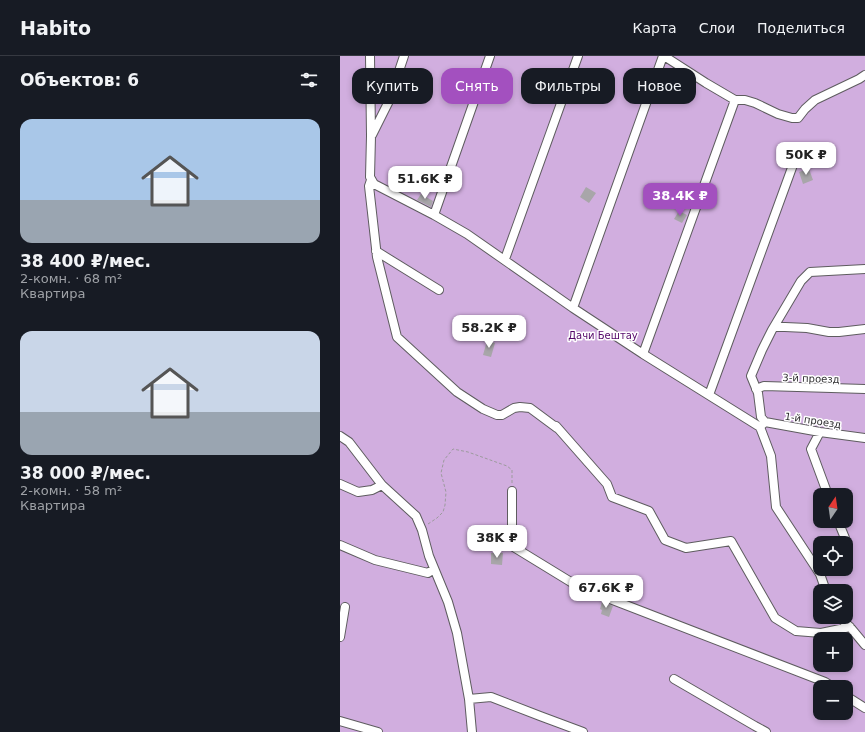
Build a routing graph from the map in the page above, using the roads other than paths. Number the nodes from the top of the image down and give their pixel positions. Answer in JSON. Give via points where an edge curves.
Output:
{"nodes":[{"id":1,"x":370,"y":56,"type":"edge"},
{"id":2,"x":404,"y":56,"type":"edge"},
{"id":3,"x":490,"y":56,"type":"edge"},
{"id":4,"x":578,"y":56,"type":"edge"},
{"id":5,"x":664,"y":56,"type":"edge"},
{"id":6,"x":865,"y":75,"type":"edge"},
{"id":7,"x":735,"y":100,"type":"junction"},
{"id":8,"x":371,"y":136,"type":"junction"},
{"id":9,"x":797,"y":154,"type":"dead end"},
{"id":10,"x":372,"y":180,"type":"junction"},
{"id":11,"x":434,"y":215,"type":"junction"},
{"id":12,"x":376,"y":251,"type":"junction"},
{"id":13,"x":505,"y":259,"type":"junction"},
{"id":14,"x":865,"y":269,"type":"edge"},
{"id":15,"x":439,"y":290,"type":"dead end"},
{"id":16,"x":573,"y":308,"type":"junction"},
{"id":17,"x":774,"y":327,"type":"junction"},
{"id":18,"x":865,"y":330,"type":"edge"},
{"id":19,"x":643,"y":354,"type":"junction"},
{"id":20,"x":756,"y":389,"type":"junction"},
{"id":21,"x":865,"y":389,"type":"edge"},
{"id":22,"x":709,"y":395,"type":"junction"},
{"id":23,"x":762,"y":425,"type":"junction"},
{"id":24,"x":820,"y":432,"type":"junction"},
{"id":25,"x":340,"y":436,"type":"edge"},
{"id":26,"x":865,"y":438,"type":"edge"},
{"id":27,"x":340,"y":484,"type":"edge"},
{"id":28,"x":382,"y":485,"type":"junction"},
{"id":29,"x":825,"y":488,"type":"edge"},
{"id":30,"x":512,"y":491,"type":"road end"},
{"id":31,"x":340,"y":545,"type":"edge"},
{"id":32,"x":434,"y":569,"type":"junction"},
{"id":33,"x":824,"y":584,"type":"edge"},
{"id":34,"x":345,"y":607,"type":"dead end"},
{"id":35,"x":847,"y":624,"type":"edge"},
{"id":36,"x":850,"y":627,"type":"junction"},
{"id":37,"x":340,"y":637,"type":"edge"},
{"id":38,"x":865,"y":644,"type":"edge"},
{"id":39,"x":674,"y":679,"type":"dead end"},
{"id":40,"x":820,"y":680,"type":"edge"},
{"id":41,"x":469,"y":699,"type":"junction"},
{"id":42,"x":853,"y":700,"type":"edge"},
{"id":43,"x":865,"y":708,"type":"edge"},
{"id":44,"x":340,"y":721,"type":"edge"},
{"id":45,"x":754,"y":729,"type":"edge"},
{"id":46,"x":378,"y":732,"type":"edge"},
{"id":47,"x":472,"y":732,"type":"edge"},
{"id":48,"x":583,"y":732,"type":"edge"},
{"id":49,"x":766,"y":732,"type":"edge"}],
"edges":[{"from":1,"to":8,"type":"street"},
{"from":2,"to":8,"type":"street","via":[[389,100]]},
{"from":3,"to":11,"type":"street"},
{"from":4,"to":13,"type":"street"},
{"from":5,"to":7,"type":"street"},
{"from":5,"to":16,"type":"street"},
{"from":6,"to":7,"type":"street","via":[[815,100],[798,118],[778,114],[745,100]]},
{"from":7,"to":19,"type":"street"},
{"from":8,"to":10,"type":"street"},
{"from":9,"to":22,"type":"street"},
{"from":10,"to":11,"type":"street","via":[[374,184]]},
{"from":10,"to":12,"type":"street","via":[[369,186]]},
{"from":11,"to":13,"type":"street"},
{"from":12,"to":15,"type":"street"},
{"from":12,"to":36,"type":"street","via":[[397,337],[457,392],[497,415],[514,408],[530,408],[556,427],[607,484],[612,497],[649,511],[665,540],[686,548],[731,541],[775,618],[796,631],[821,633]]},
{"from":13,"to":16,"type":"street"},
{"from":14,"to":17,"type":"street","via":[[810,272],[801,281]]},
{"from":16,"to":19,"type":"street"},
{"from":17,"to":18,"type":"street","via":[[829,332]]},
{"from":17,"to":20,"type":"street","via":[[751,376]]},
{"from":19,"to":22,"type":"street"},
{"from":20,"to":21,"type":"street","name":"3-й проезд","via":[[764,386]]},
{"from":20,"to":23,"type":"street"},
{"from":22,"to":23,"type":"street"},
{"from":23,"to":24,"type":"street","name":"1-й проезд"},
{"from":23,"to":33,"type":"street","via":[[771,456],[776,507],[820,574]]},
{"from":24,"to":26,"type":"street","name":"1-й проезд"},
{"from":24,"to":29,"type":"street","via":[[811,449]]},
{"from":25,"to":28,"type":"street","via":[[349,442]]},
{"from":27,"to":28,"type":"street","via":[[358,492]]},
{"from":28,"to":32,"type":"street","via":[[416,516]]},
{"from":30,"to":40,"type":"street","via":[[512,546],[579,587]]},
{"from":31,"to":32,"type":"street","via":[[376,560],[428,573]]},
{"from":32,"to":41,"type":"street","via":[[453,618]]},
{"from":34,"to":37,"type":"street"},
{"from":35,"to":36,"type":"street"},
{"from":36,"to":38,"type":"street"},
{"from":39,"to":45,"type":"street"},
{"from":41,"to":47,"type":"street"},
{"from":41,"to":48,"type":"street","via":[[490,697]]},
{"from":42,"to":43,"type":"street"},
{"from":44,"to":46,"type":"street"},
{"from":45,"to":49,"type":"street"}]}
